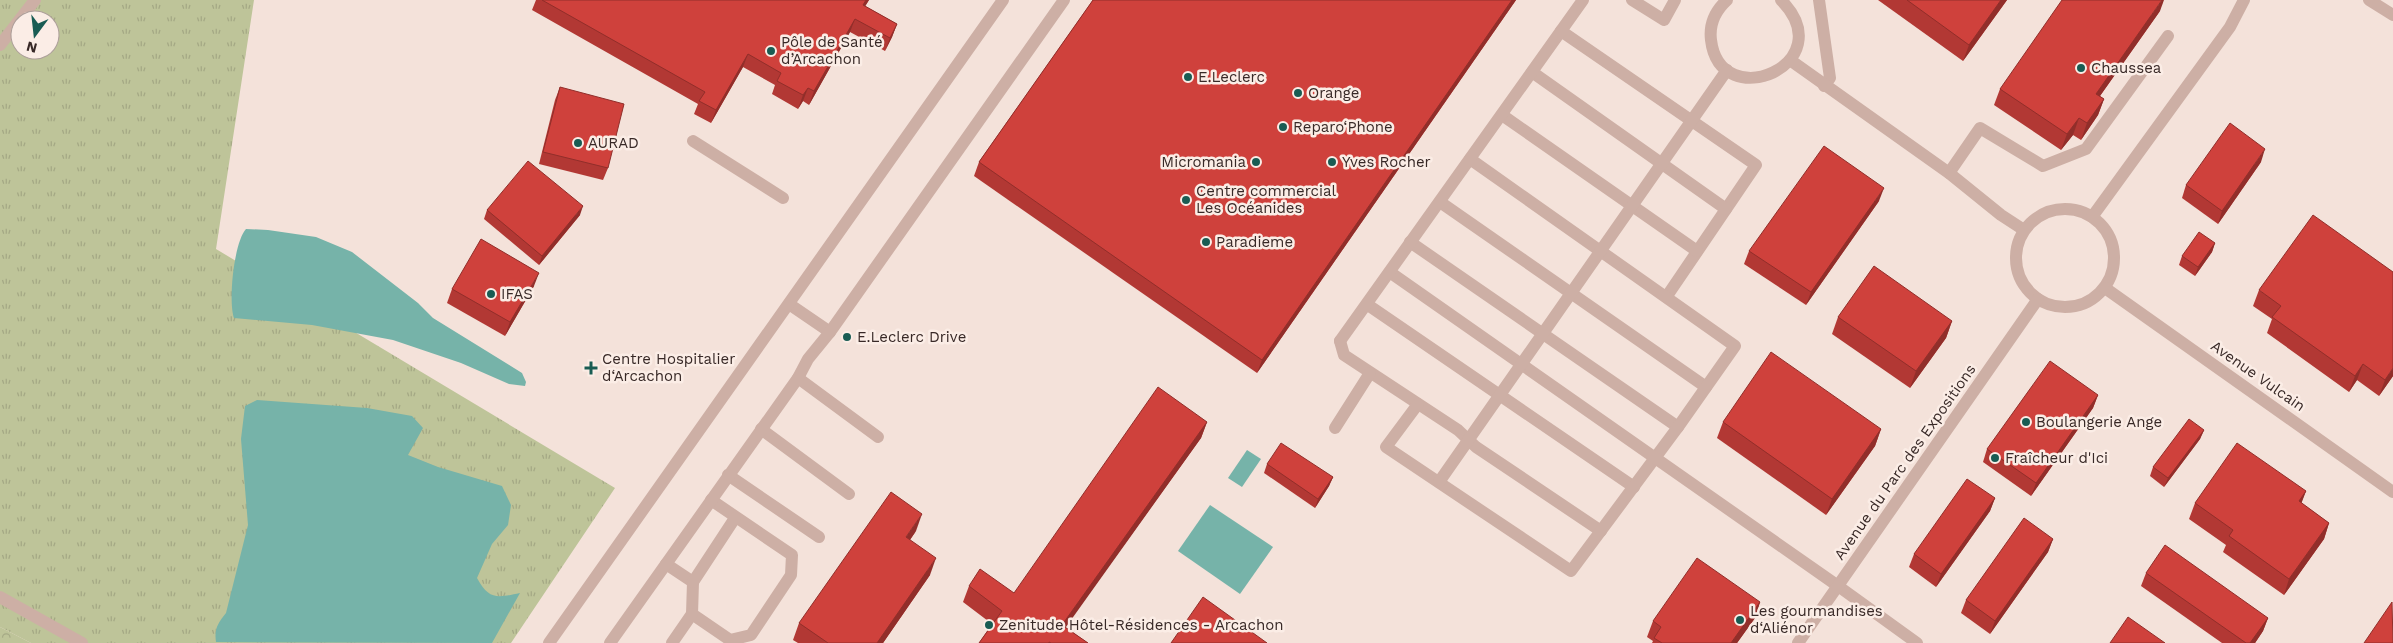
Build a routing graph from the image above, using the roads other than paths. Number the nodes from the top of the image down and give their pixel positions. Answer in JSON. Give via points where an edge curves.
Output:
{"nodes":[{"id":1,"x":36,"y":0,"type":"edge"},
{"id":2,"x":1003,"y":0,"type":"edge"},
{"id":3,"x":1064,"y":0,"type":"edge"},
{"id":4,"x":1583,"y":0,"type":"edge"},
{"id":5,"x":1632,"y":0,"type":"edge"},
{"id":6,"x":1675,"y":0,"type":"edge"},
{"id":7,"x":1727,"y":0,"type":"edge"},
{"id":8,"x":1782,"y":0,"type":"edge"},
{"id":9,"x":1819,"y":0,"type":"edge"},
{"id":10,"x":2244,"y":0,"type":"edge"},
{"id":11,"x":2369,"y":0,"type":"edge"},
{"id":12,"x":2393,"y":15,"type":"edge"},
{"id":13,"x":1561,"y":31,"type":"junction"},
{"id":14,"x":2168,"y":36,"type":"dead end"},
{"id":15,"x":0,"y":45,"type":"edge"},
{"id":16,"x":1790,"y":60,"type":"junction"},
{"id":17,"x":1727,"y":70,"type":"junction"},
{"id":18,"x":1532,"y":72,"type":"junction"},
{"id":19,"x":1824,"y":86,"type":"junction"},
{"id":20,"x":1502,"y":115,"type":"junction"},
{"id":21,"x":1692,"y":121,"type":"junction"},
{"id":22,"x":692,"y":141,"type":"dead end"},
{"id":23,"x":1470,"y":159,"type":"junction"},
{"id":24,"x":1662,"y":163,"type":"junction"},
{"id":25,"x":1949,"y":173,"type":"junction"},
{"id":26,"x":783,"y":198,"type":"dead end"},
{"id":27,"x":1440,"y":202,"type":"junction"},
{"id":28,"x":1632,"y":206,"type":"junction"},
{"id":29,"x":1726,"y":209,"type":"junction"},
{"id":30,"x":2092,"y":217,"type":"junction"},
{"id":31,"x":2024,"y":230,"type":"junction"},
{"id":32,"x":1410,"y":242,"type":"junction"},
{"id":33,"x":1602,"y":250,"type":"junction"},
{"id":34,"x":1697,"y":251,"type":"junction"},
{"id":35,"x":1391,"y":273,"type":"junction"},
{"id":36,"x":2104,"y":288,"type":"junction"},
{"id":37,"x":1572,"y":294,"type":"junction"},
{"id":38,"x":1667,"y":296,"type":"junction"},
{"id":39,"x":2038,"y":299,"type":"junction"},
{"id":40,"x":789,"y":304,"type":"junction"},
{"id":41,"x":1368,"y":305,"type":"junction"},
{"id":42,"x":830,"y":332,"type":"junction"},
{"id":43,"x":1542,"y":333,"type":"junction"},
{"id":44,"x":1521,"y":364,"type":"junction"},
{"id":45,"x":1370,"y":373,"type":"junction"},
{"id":46,"x":798,"y":378,"type":"junction"},
{"id":47,"x":1706,"y":388,"type":"junction"},
{"id":48,"x":1500,"y":394,"type":"junction"},
{"id":49,"x":1418,"y":404,"type":"junction"},
{"id":50,"x":1678,"y":427,"type":"junction"},
{"id":51,"x":1335,"y":428,"type":"dead end"},
{"id":52,"x":761,"y":429,"type":"junction"},
{"id":53,"x":878,"y":437,"type":"dead end"},
{"id":54,"x":1468,"y":440,"type":"junction"},
{"id":55,"x":1654,"y":459,"type":"junction"},
{"id":56,"x":728,"y":475,"type":"junction"},
{"id":57,"x":1439,"y":482,"type":"junction"},
{"id":58,"x":1634,"y":488,"type":"junction"},
{"id":59,"x":2393,"y":492,"type":"edge"},
{"id":60,"x":849,"y":494,"type":"dead end"},
{"id":61,"x":711,"y":500,"type":"junction"},
{"id":62,"x":735,"y":518,"type":"junction"},
{"id":63,"x":1601,"y":531,"type":"junction"},
{"id":64,"x":819,"y":537,"type":"dead end"},
{"id":65,"x":666,"y":564,"type":"junction"},
{"id":66,"x":693,"y":582,"type":"junction"},
{"id":67,"x":1838,"y":586,"type":"junction"},
{"id":68,"x":0,"y":597,"type":"edge"},
{"id":69,"x":692,"y":614,"type":"junction"},
{"id":70,"x":82,"y":643,"type":"edge"},
{"id":71,"x":549,"y":643,"type":"edge"},
{"id":72,"x":610,"y":643,"type":"edge"},
{"id":73,"x":672,"y":643,"type":"edge"},
{"id":74,"x":1798,"y":643,"type":"edge"},
{"id":75,"x":1917,"y":643,"type":"edge"}],
"edges":[{"from":1,"to":15,"type":"street"},
{"from":2,"to":40,"type":"street"},
{"from":3,"to":42,"type":"street"},
{"from":4,"to":13,"type":"street"},
{"from":5,"to":6,"type":"street","via":[[1664,20]]},
{"from":7,"to":17,"type":"street","via":[[1713,18],[1710,32],[1711,46]]},
{"from":8,"to":16,"type":"street","via":[[1791,10],[1798,35]]},
{"from":9,"to":19,"type":"street","via":[[1830,78]]},
{"from":10,"to":30,"type":"street","via":[[2230,27]]},
{"from":11,"to":12,"type":"street"},
{"from":13,"to":18,"type":"street"},
{"from":13,"to":21,"type":"street"},
{"from":14,"to":25,"type":"street","via":[[2086,149],[2043,166],[1980,128]]},
{"from":16,"to":17,"type":"street","via":[[1774,73],[1754,79]]},
{"from":16,"to":19,"type":"street"},
{"from":17,"to":21,"type":"street"},
{"from":18,"to":20,"type":"street"},
{"from":18,"to":24,"type":"street"},
{"from":19,"to":25,"type":"street"},
{"from":20,"to":23,"type":"street"},
{"from":20,"to":28,"type":"street"},
{"from":21,"to":24,"type":"street"},
{"from":21,"to":29,"type":"street","via":[[1756,165]]},
{"from":22,"to":26,"type":"street"},
{"from":23,"to":27,"type":"street"},
{"from":23,"to":33,"type":"street"},
{"from":24,"to":28,"type":"street"},
{"from":24,"to":29,"type":"street"},
{"from":25,"to":31,"type":"street"},
{"from":27,"to":32,"type":"street"},
{"from":27,"to":37,"type":"street"},
{"from":28,"to":33,"type":"street"},
{"from":28,"to":34,"type":"street"},
{"from":29,"to":34,"type":"street"},
{"from":30,"to":31,"type":"street","via":[[2072,210],[2056,210],[2040,216]]},
{"from":30,"to":36,"type":"street","via":[[2110,238],[2114,254],[2113,270]]},
{"from":31,"to":39,"type":"street","via":[[2016,256],[2018,272],[2025,286]]},
{"from":32,"to":35,"type":"street"},
{"from":32,"to":43,"type":"street"},
{"from":33,"to":37,"type":"street"},
{"from":33,"to":38,"type":"street"},
{"from":34,"to":38,"type":"street"},
{"from":35,"to":41,"type":"street"},
{"from":35,"to":44,"type":"street"},
{"from":36,"to":39,"type":"street","via":[[2082,305],[2066,308]]},
{"from":36,"to":59,"type":"street","name":"Avenue Vulcain"},
{"from":37,"to":43,"type":"street"},
{"from":37,"to":47,"type":"street"},
{"from":38,"to":47,"type":"street","via":[[1735,346]]},
{"from":39,"to":67,"type":"street","name":"Avenue du Parc des Expositions"},
{"from":40,"to":42,"type":"street"},
{"from":40,"to":71,"type":"street"},
{"from":41,"to":45,"type":"street","via":[[1340,341],[1344,355]]},
{"from":41,"to":48,"type":"street"},
{"from":42,"to":46,"type":"street","via":[[808,359]]},
{"from":43,"to":44,"type":"street"},
{"from":43,"to":50,"type":"street"},
{"from":44,"to":48,"type":"street"},
{"from":44,"to":55,"type":"street"},
{"from":45,"to":49,"type":"street"},
{"from":45,"to":51,"type":"street"},
{"from":46,"to":52,"type":"street"},
{"from":46,"to":53,"type":"street"},
{"from":47,"to":50,"type":"street"},
{"from":48,"to":54,"type":"street"},
{"from":48,"to":58,"type":"street"},
{"from":49,"to":54,"type":"street"},
{"from":49,"to":57,"type":"street","via":[[1386,447]]},
{"from":50,"to":55,"type":"street"},
{"from":52,"to":56,"type":"street"},
{"from":52,"to":60,"type":"street"},
{"from":54,"to":57,"type":"street"},
{"from":54,"to":63,"type":"street"},
{"from":55,"to":58,"type":"street"},
{"from":55,"to":67,"type":"street"},
{"from":56,"to":61,"type":"street"},
{"from":56,"to":64,"type":"street"},
{"from":57,"to":63,"type":"street","via":[[1571,571]]},
{"from":58,"to":63,"type":"street"},
{"from":61,"to":62,"type":"street"},
{"from":61,"to":65,"type":"street"},
{"from":62,"to":66,"type":"street"},
{"from":62,"to":69,"type":"street","via":[[792,555],[791,575],[751,635],[730,640]]},
{"from":65,"to":66,"type":"street"},
{"from":65,"to":72,"type":"street"},
{"from":66,"to":69,"type":"street"},
{"from":67,"to":74,"type":"street","name":"Avenue du Parc des Expositions"},
{"from":67,"to":75,"type":"street"},
{"from":68,"to":70,"type":"street"},
{"from":69,"to":73,"type":"street"}]}
